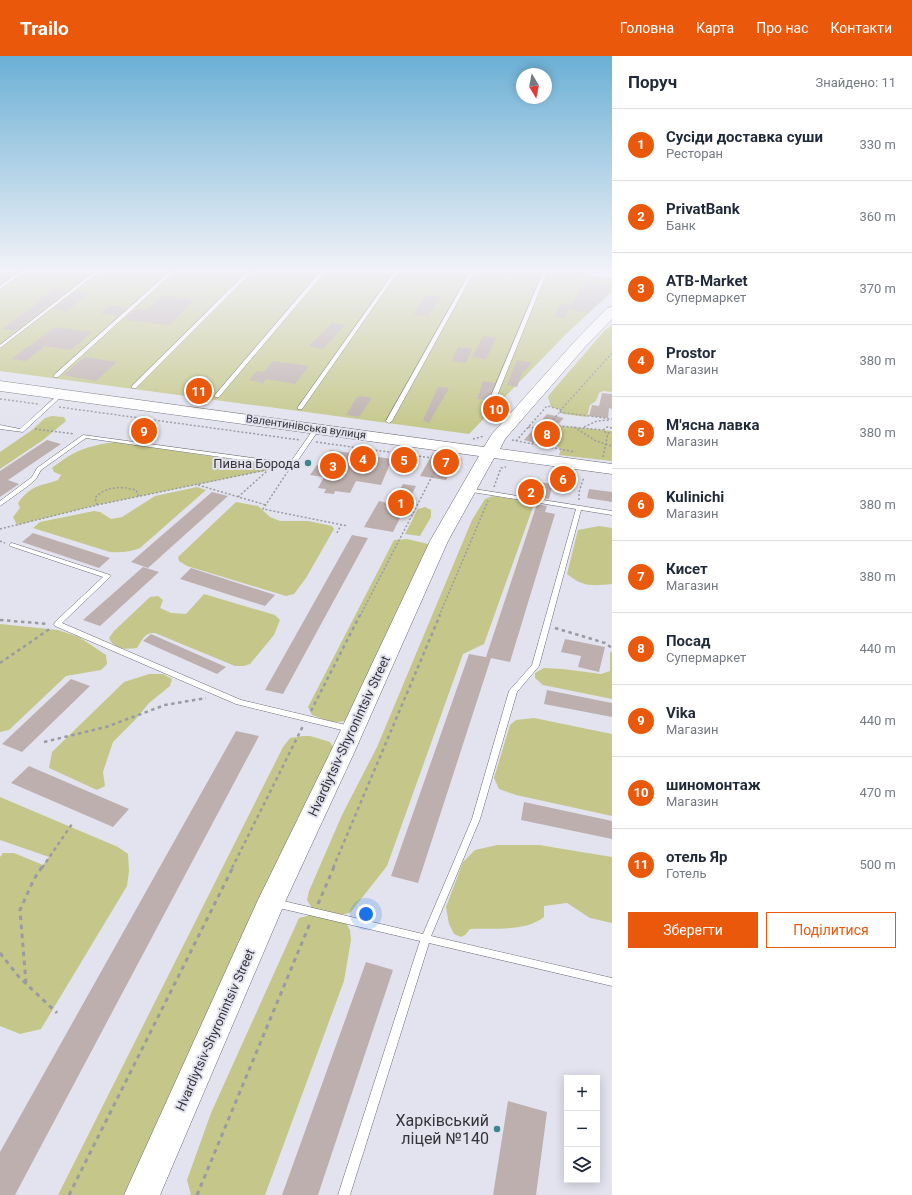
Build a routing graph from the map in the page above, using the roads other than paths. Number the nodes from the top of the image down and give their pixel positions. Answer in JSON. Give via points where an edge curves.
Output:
{"nodes":[{"id":1,"x":28,"y":325,"type":"edge"},
{"id":2,"x":113,"y":325,"type":"edge"},
{"id":3,"x":196,"y":325,"type":"edge"},
{"id":4,"x":278,"y":325,"type":"edge"},
{"id":5,"x":358,"y":325,"type":"edge"},
{"id":6,"x":442,"y":325,"type":"edge"},
{"id":7,"x":523,"y":325,"type":"edge"},
{"id":8,"x":599,"y":325,"type":"edge"},
{"id":9,"x":0,"y":347,"type":"edge"},
{"id":10,"x":56,"y":376,"type":"dead end"},
{"id":11,"x":0,"y":386,"type":"edge"},
{"id":12,"x":134,"y":387,"type":"dead end"},
{"id":13,"x":61,"y":394,"type":"junction"},
{"id":14,"x":217,"y":396,"type":"dead end"},
{"id":15,"x":494,"y":396,"type":"dead end"},
{"id":16,"x":300,"y":408,"type":"dead end"},
{"id":17,"x":389,"y":421,"type":"dead end"},
{"id":18,"x":0,"y":427,"type":"edge"},
{"id":19,"x":312,"y":435,"type":"junction"},
{"id":20,"x":489,"y":453,"type":"junction"},
{"id":21,"x":610,"y":463,"type":"edge"},
{"id":22,"x":468,"y":490,"type":"junction"},
{"id":23,"x":0,"y":504,"type":"edge"},
{"id":24,"x":579,"y":508,"type":"junction"},
{"id":25,"x":612,"y":513,"type":"edge"},
{"id":26,"x":12,"y":545,"type":"dead end"},
{"id":27,"x":353,"y":730,"type":"junction"},
{"id":28,"x":271,"y":902,"type":"junction"},
{"id":29,"x":425,"y":939,"type":"junction"},
{"id":30,"x":612,"y":982,"type":"edge"},
{"id":31,"x":142,"y":1195,"type":"edge"},
{"id":32,"x":344,"y":1195,"type":"edge"}],
"edges":[{"from":1,"to":9,"type":"lane"},
{"from":2,"to":10,"type":"lane"},
{"from":3,"to":12,"type":"lane"},
{"from":4,"to":14,"type":"lane"},
{"from":5,"to":16,"type":"lane"},
{"from":6,"to":17,"type":"lane"},
{"from":7,"to":15,"type":"lane"},
{"from":8,"to":20,"type":"main road","name":"Hvardiytsiv-Shyronintsiv Street","via":[[514,418]]},
{"from":11,"to":13,"type":"main road","name":"Валентинівська вулиця"},
{"from":13,"to":18,"type":"lane","via":[[21,431]]},
{"from":13,"to":19,"type":"main road","name":"Валентинівська вулиця"},
{"from":19,"to":20,"type":"main road","name":"Валентинівська вулиця"},
{"from":19,"to":23,"type":"lane","via":[[292,465],[85,436],[39,469],[34,478]]},
{"from":20,"to":21,"type":"main road","name":"Валентинівська вулиця"},
{"from":20,"to":22,"type":"main road","name":"Hvardiytsiv-Shyronintsiv Street"},
{"from":22,"to":24,"type":"lane"},
{"from":22,"to":27,"type":"main road","name":"Hvardiytsiv-Shyronintsiv Street","via":[[439,540]]},
{"from":24,"to":25,"type":"lane"},
{"from":24,"to":29,"type":"lane","via":[[535,666],[513,691],[476,819]]},
{"from":26,"to":27,"type":"lane","via":[[108,576],[57,624],[239,702]]},
{"from":27,"to":28,"type":"main road","name":"Hvardiytsiv-Shyronintsiv Street"},
{"from":28,"to":29,"type":"lane"},
{"from":28,"to":31,"type":"main road","name":"Hvardiytsiv-Shyronintsiv Street"},
{"from":29,"to":30,"type":"lane"},
{"from":29,"to":32,"type":"lane"}]}
